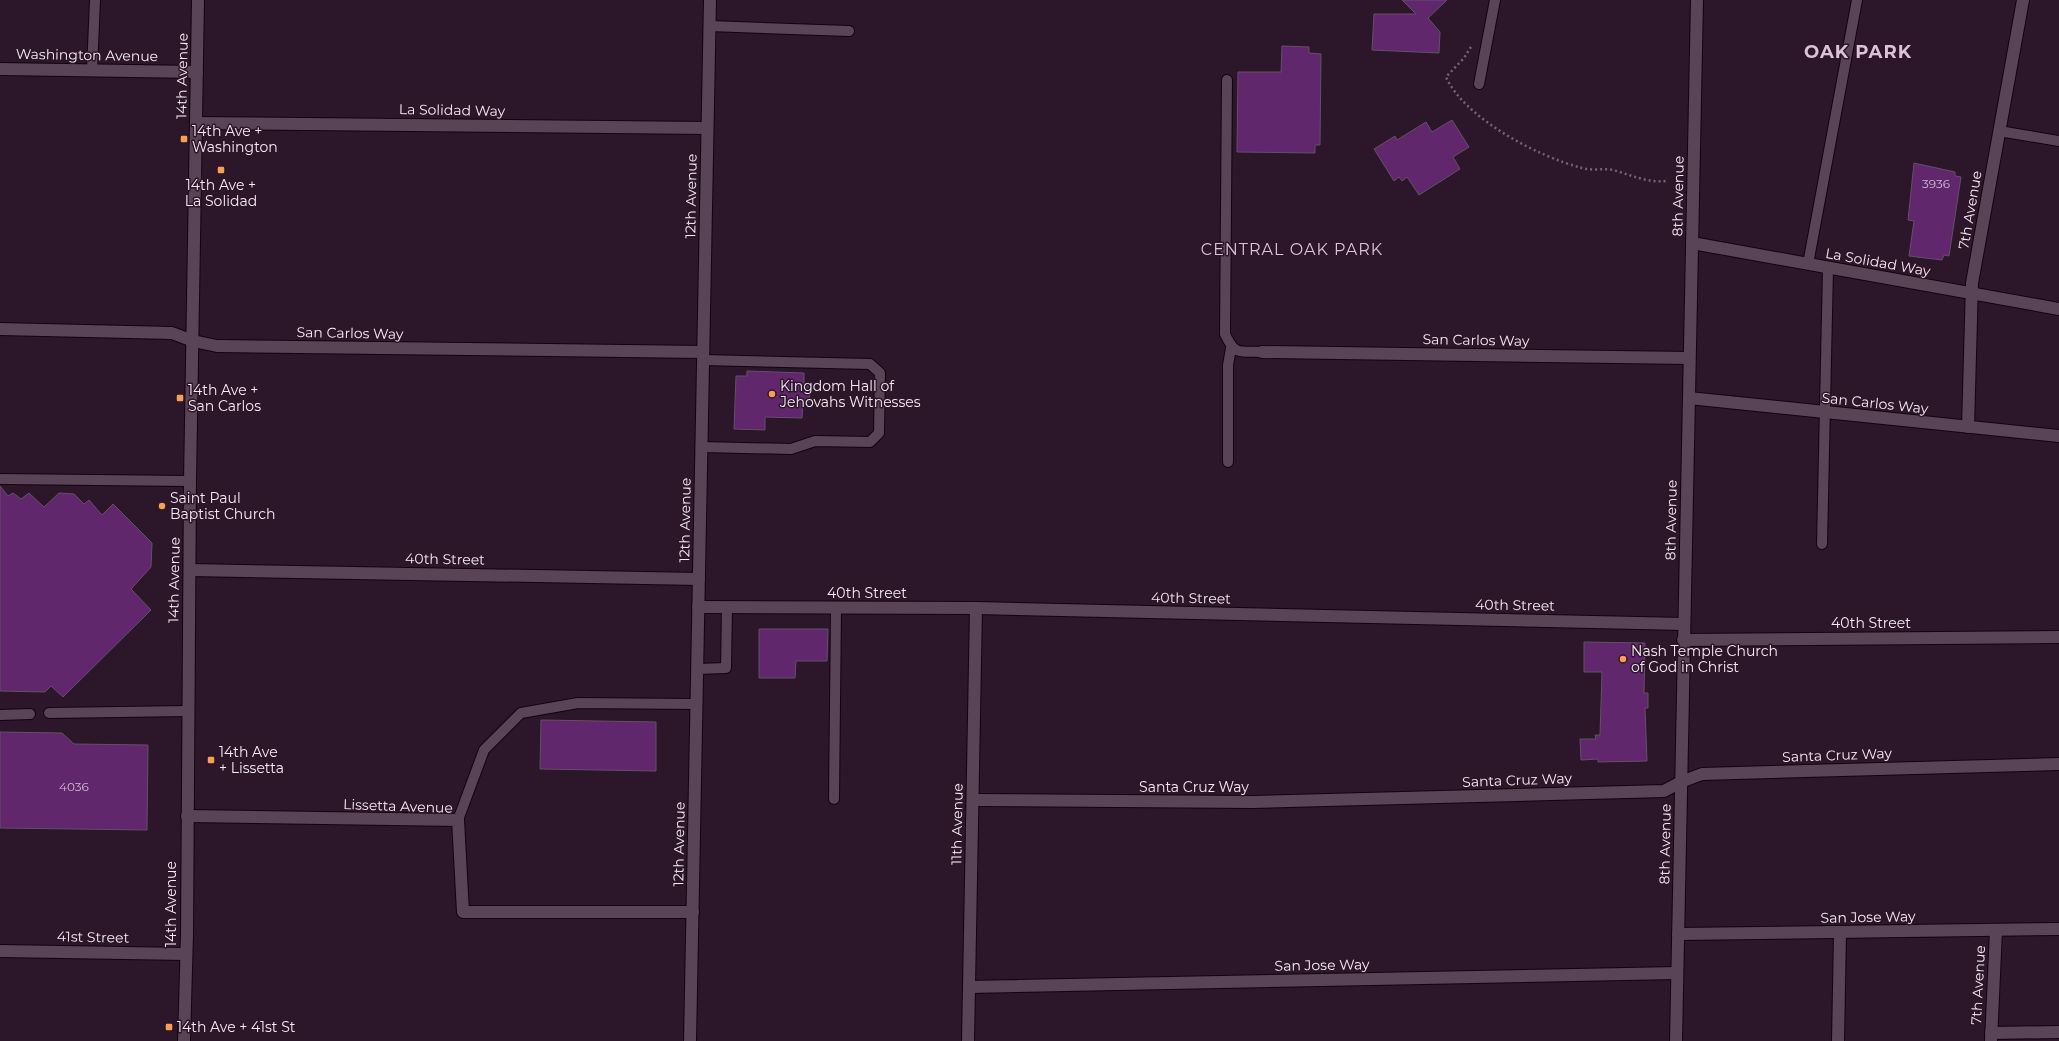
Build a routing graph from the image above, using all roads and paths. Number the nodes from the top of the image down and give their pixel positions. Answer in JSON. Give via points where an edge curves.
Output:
{"nodes":[{"id":1,"x":95,"y":0,"type":"edge"},
{"id":2,"x":198,"y":0,"type":"edge"},
{"id":3,"x":710,"y":0,"type":"edge"},
{"id":4,"x":1495,"y":0,"type":"edge"},
{"id":5,"x":1697,"y":0,"type":"edge"},
{"id":6,"x":1857,"y":0,"type":"edge"},
{"id":7,"x":2023,"y":0,"type":"edge"},
{"id":8,"x":709,"y":26,"type":"junction"},
{"id":9,"x":850,"y":31,"type":"dead end"},
{"id":10,"x":1472,"y":44,"type":"dead end"},
{"id":11,"x":0,"y":69,"type":"edge"},
{"id":12,"x":92,"y":70,"type":"junction"},
{"id":13,"x":197,"y":72,"type":"junction"},
{"id":14,"x":1228,"y":80,"type":"dead end"},
{"id":15,"x":1480,"y":84,"type":"dead end"},
{"id":16,"x":196,"y":123,"type":"junction"},
{"id":17,"x":707,"y":128,"type":"junction"},
{"id":18,"x":2000,"y":131,"type":"junction"},
{"id":19,"x":2059,"y":141,"type":"edge"},
{"id":20,"x":1666,"y":181,"type":"dead end"},
{"id":21,"x":1692,"y":243,"type":"junction"},
{"id":22,"x":1808,"y":264,"type":"junction"},
{"id":23,"x":1828,"y":268,"type":"junction"},
{"id":24,"x":1972,"y":294,"type":"junction"},
{"id":25,"x":2059,"y":309,"type":"edge"},
{"id":26,"x":0,"y":330,"type":"edge"},
{"id":27,"x":193,"y":342,"type":"junction"},
{"id":28,"x":1231,"y":348,"type":"junction"},
{"id":29,"x":1262,"y":352,"type":"joint"},
{"id":30,"x":703,"y":356,"type":"junction"},
{"id":31,"x":1689,"y":358,"type":"junction"},
{"id":32,"x":1689,"y":398,"type":"junction"},
{"id":33,"x":1825,"y":412,"type":"junction"},
{"id":34,"x":1968,"y":427,"type":"junction"},
{"id":35,"x":2059,"y":436,"type":"edge"},
{"id":36,"x":701,"y":447,"type":"junction"},
{"id":37,"x":1228,"y":462,"type":"dead end"},
{"id":38,"x":0,"y":479,"type":"edge"},
{"id":39,"x":190,"y":481,"type":"junction"},
{"id":40,"x":1822,"y":544,"type":"dead end"},
{"id":41,"x":190,"y":570,"type":"junction"},
{"id":42,"x":699,"y":579,"type":"junction"},
{"id":43,"x":698,"y":607,"type":"junction"},
{"id":44,"x":727,"y":607,"type":"junction"},
{"id":45,"x":836,"y":608,"type":"junction"},
{"id":46,"x":976,"y":608,"type":"junction"},
{"id":47,"x":1684,"y":624,"type":"junction"},
{"id":48,"x":2059,"y":637,"type":"edge"},
{"id":49,"x":1683,"y":640,"type":"junction"},
{"id":50,"x":697,"y":668,"type":"junction"},
{"id":51,"x":696,"y":704,"type":"junction"},
{"id":52,"x":188,"y":711,"type":"junction"},
{"id":53,"x":49,"y":713,"type":"dead end"},
{"id":54,"x":0,"y":714,"type":"edge"},
{"id":55,"x":30,"y":714,"type":"dead end"},
{"id":56,"x":2059,"y":764,"type":"edge"},
{"id":57,"x":1681,"y":782,"type":"junction"},
{"id":58,"x":834,"y":799,"type":"dead end"},
{"id":59,"x":972,"y":800,"type":"junction"},
{"id":60,"x":187,"y":816,"type":"junction"},
{"id":61,"x":458,"y":820,"type":"junction"},
{"id":62,"x":693,"y":912,"type":"junction"},
{"id":63,"x":2059,"y":929,"type":"edge"},
{"id":64,"x":1996,"y":930,"type":"junction"},
{"id":65,"x":1840,"y":933,"type":"junction"},
{"id":66,"x":1678,"y":934,"type":"junction"},
{"id":67,"x":0,"y":951,"type":"edge"},
{"id":68,"x":186,"y":954,"type":"junction"},
{"id":69,"x":1676,"y":973,"type":"junction"},
{"id":70,"x":969,"y":987,"type":"junction"},
{"id":71,"x":2059,"y":1032,"type":"edge"},
{"id":72,"x":1991,"y":1037,"type":"edge"},
{"id":73,"x":184,"y":1041,"type":"edge"},
{"id":74,"x":690,"y":1041,"type":"edge"},
{"id":75,"x":968,"y":1041,"type":"edge"},
{"id":76,"x":1676,"y":1041,"type":"edge"},
{"id":77,"x":1838,"y":1041,"type":"edge"}],
"edges":[{"from":1,"to":12,"type":"lane"},
{"from":2,"to":13,"type":"street","name":"14th Avenue"},
{"from":3,"to":8,"type":"street","name":"12th Avenue"},
{"from":4,"to":15,"type":"lane"},
{"from":5,"to":21,"type":"street","name":"8th Avenue"},
{"from":6,"to":22,"type":"lane"},
{"from":7,"to":18,"type":"street","name":"7th Avenue"},
{"from":8,"to":9,"type":"lane"},
{"from":8,"to":17,"type":"street","name":"12th Avenue"},
{"from":10,"to":20,"type":"path","via":[[1464,58],[1446,77],[1475,114],[1503,134],[1541,153],[1583,168],[1611,169],[1654,182]]},
{"from":11,"to":12,"type":"street","name":"Washington Avenue"},
{"from":12,"to":13,"type":"street","name":"Washington Avenue"},
{"from":13,"to":16,"type":"street","name":"14th Avenue"},
{"from":14,"to":28,"type":"lane","via":[[1225,334]]},
{"from":16,"to":17,"type":"street","name":"La Solidad Way"},
{"from":16,"to":27,"type":"street","name":"14th Avenue"},
{"from":17,"to":30,"type":"street","name":"12th Avenue"},
{"from":18,"to":19,"type":"lane"},
{"from":18,"to":24,"type":"street","name":"7th Avenue"},
{"from":21,"to":22,"type":"street","name":"La Solidad Way"},
{"from":21,"to":31,"type":"street","name":"8th Avenue"},
{"from":22,"to":23,"type":"street","name":"La Solidad Way"},
{"from":23,"to":24,"type":"street","name":"La Solidad Way"},
{"from":23,"to":33,"type":"lane"},
{"from":24,"to":25,"type":"street","name":"La Solidad Way"},
{"from":24,"to":34,"type":"street","name":"7th Avenue"},
{"from":26,"to":27,"type":"street","name":"San Carlos Way","via":[[172,333]]},
{"from":27,"to":30,"type":"street","name":"San Carlos Way","via":[[218,346]]},
{"from":27,"to":39,"type":"street","name":"14th Avenue"},
{"from":28,"to":29,"type":"lane","via":[[1238,351]]},
{"from":28,"to":37,"type":"lane","via":[[1228,365]]},
{"from":29,"to":31,"type":"street","name":"San Carlos Way"},
{"from":30,"to":36,"type":"street","name":"12th Avenue"},
{"from":30,"to":36,"type":"lane","via":[[870,364],[880,373],[879,434],[870,442],[815,441],[791,449]]},
{"from":31,"to":32,"type":"street","name":"8th Avenue"},
{"from":32,"to":33,"type":"street","name":"San Carlos Way"},
{"from":32,"to":47,"type":"street","name":"8th Avenue"},
{"from":33,"to":34,"type":"street","name":"San Carlos Way"},
{"from":33,"to":40,"type":"lane"},
{"from":34,"to":35,"type":"street","name":"San Carlos Way"},
{"from":36,"to":42,"type":"street","name":"12th Avenue"},
{"from":38,"to":39,"type":"lane"},
{"from":39,"to":41,"type":"street","name":"14th Avenue"},
{"from":41,"to":42,"type":"street","name":"40th Street"},
{"from":41,"to":52,"type":"street","name":"14th Avenue"},
{"from":42,"to":43,"type":"street","name":"12th Avenue"},
{"from":43,"to":44,"type":"street","name":"40th Street"},
{"from":43,"to":50,"type":"street","name":"12th Avenue"},
{"from":44,"to":45,"type":"street","name":"40th Street"},
{"from":44,"to":50,"type":"lane","via":[[726,668]]},
{"from":45,"to":46,"type":"street","name":"40th Street"},
{"from":45,"to":58,"type":"lane"},
{"from":46,"to":47,"type":"street","name":"40th Street"},
{"from":46,"to":59,"type":"street","name":"11th Avenue"},
{"from":47,"to":49,"type":"street","name":"8th Avenue"},
{"from":48,"to":49,"type":"street","name":"40th Street"},
{"from":49,"to":57,"type":"street","name":"8th Avenue"},
{"from":50,"to":51,"type":"street","name":"12th Avenue"},
{"from":51,"to":61,"type":"lane","via":[[578,703],[521,713],[484,750]]},
{"from":51,"to":62,"type":"street","name":"12th Avenue"},
{"from":52,"to":53,"type":"lane"},
{"from":52,"to":60,"type":"street","name":"14th Avenue"},
{"from":54,"to":55,"type":"lane"},
{"from":56,"to":57,"type":"street","name":"Santa Cruz Way","via":[[1702,774]]},
{"from":57,"to":59,"type":"street","name":"Santa Cruz Way","via":[[1664,791],[1253,802]]},
{"from":57,"to":66,"type":"street","name":"8th Avenue"},
{"from":59,"to":70,"type":"street","name":"11th Avenue"},
{"from":60,"to":61,"type":"street","name":"Lissetta Avenue"},
{"from":60,"to":68,"type":"street","name":"14th Avenue"},
{"from":61,"to":62,"type":"street","name":"Lissetta Avenue","via":[[463,912]]},
{"from":62,"to":74,"type":"street","name":"12th Avenue"},
{"from":63,"to":64,"type":"street","name":"San Jose Way"},
{"from":64,"to":65,"type":"street","name":"San Jose Way"},
{"from":64,"to":72,"type":"street","name":"7th Avenue"},
{"from":65,"to":66,"type":"street","name":"San Jose Way"},
{"from":65,"to":77,"type":"street"},
{"from":66,"to":69,"type":"street","name":"8th Avenue"},
{"from":67,"to":68,"type":"street","name":"41st Street"},
{"from":68,"to":73,"type":"street","name":"14th Avenue"},
{"from":69,"to":70,"type":"street","name":"San Jose Way"},
{"from":69,"to":76,"type":"street","name":"8th Avenue"},
{"from":70,"to":75,"type":"street","name":"11th Avenue"},
{"from":71,"to":72,"type":"street"}]}
